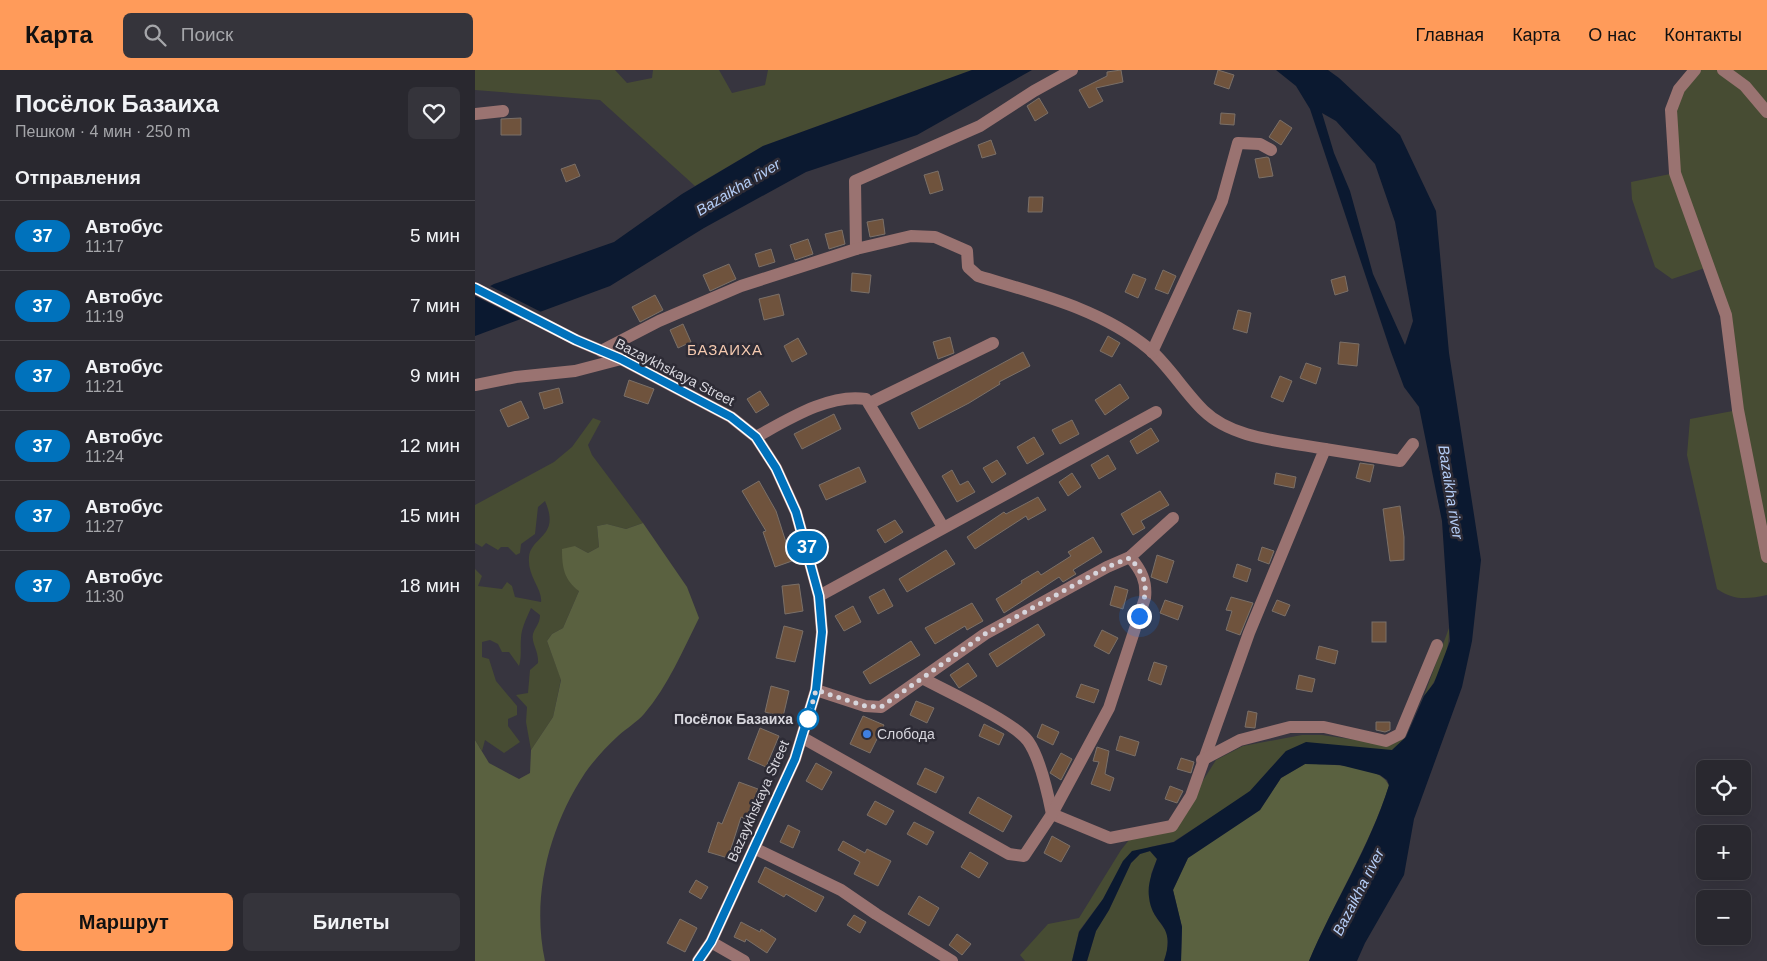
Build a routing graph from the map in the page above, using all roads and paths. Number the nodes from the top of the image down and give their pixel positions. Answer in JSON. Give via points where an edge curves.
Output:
{"nodes":[{"id":1,"x":1071,"y":70,"type":"edge"},
{"id":2,"x":1695,"y":70,"type":"edge"},
{"id":3,"x":1723,"y":70,"type":"edge"},
{"id":4,"x":503,"y":111,"type":"dead end"},
{"id":5,"x":1767,"y":112,"type":"edge"},
{"id":6,"x":475,"y":114,"type":"edge"},
{"id":7,"x":1271,"y":150,"type":"dead end"},
{"id":8,"x":856,"y":249,"type":"junction"},
{"id":9,"x":475,"y":288,"type":"edge"},
{"id":10,"x":993,"y":343,"type":"dead end"},
{"id":11,"x":601,"y":351,"type":"junction"},
{"id":12,"x":1152,"y":352,"type":"junction"},
{"id":13,"x":621,"y":359,"type":"junction"},
{"id":14,"x":475,"y":385,"type":"edge"},
{"id":15,"x":870,"y":404,"type":"junction"},
{"id":16,"x":1156,"y":412,"type":"dead end"},
{"id":17,"x":756,"y":437,"type":"junction"},
{"id":18,"x":1413,"y":444,"type":"dead end"},
{"id":19,"x":1325,"y":449,"type":"junction"},
{"id":20,"x":1173,"y":518,"type":"dead end"},
{"id":21,"x":943,"y":527,"type":"junction"},
{"id":22,"x":1767,"y":557,"type":"edge"},
{"id":23,"x":1130,"y":558,"type":"junction"},
{"id":24,"x":819,"y":596,"type":"junction"},
{"id":25,"x":1437,"y":645,"type":"dead end"},
{"id":26,"x":922,"y":678,"type":"junction"},
{"id":27,"x":816,"y":690,"type":"junction"},
{"id":28,"x":803,"y":738,"type":"junction"},
{"id":29,"x":1202,"y":760,"type":"junction"},
{"id":30,"x":1052,"y":814,"type":"junction"},
{"id":31,"x":754,"y":848,"type":"junction"},
{"id":32,"x":711,"y":942,"type":"junction"},
{"id":33,"x":698,"y":961,"type":"edge"},
{"id":34,"x":745,"y":961,"type":"edge"},
{"id":35,"x":952,"y":961,"type":"edge"}],
"edges":[{"from":1,"to":8,"type":"street","via":[[1034,90],[981,126],[855,181]]},
{"from":2,"to":22,"type":"street","via":[[1679,89],[1671,110],[1675,173],[1726,315],[1738,410]]},
{"from":3,"to":5,"type":"street","via":[[1745,86]]},
{"from":4,"to":6,"type":"street"},
{"from":7,"to":12,"type":"street","via":[[1260,144],[1238,143],[1222,201]]},
{"from":8,"to":11,"type":"street","via":[[741,286],[659,321]]},
{"from":8,"to":12,"type":"street","via":[[911,236],[935,237],[967,252],[968,267],[978,276],[1099,316]]},
{"from":9,"to":11,"type":"street","name":"Bazaykhskaya Street"},
{"from":10,"to":15,"type":"street"},
{"from":11,"to":13,"type":"street","name":"Bazaykhskaya Street"},
{"from":12,"to":19,"type":"street","via":[[1205,412],[1237,432]]},
{"from":13,"to":14,"type":"street","via":[[575,371]]},
{"from":13,"to":17,"type":"street","name":"Bazaykhskaya Street","via":[[731,417]]},
{"from":15,"to":17,"type":"street","via":[[866,399],[843,399],[802,412]]},
{"from":15,"to":21,"type":"street"},
{"from":16,"to":21,"type":"street"},
{"from":17,"to":24,"type":"street","name":"Bazaykhskaya Street","via":[[776,468],[796,512]]},
{"from":18,"to":19,"type":"street","via":[[1400,461]]},
{"from":19,"to":29,"type":"street","via":[[1249,633]]},
{"from":20,"to":23,"type":"street"},
{"from":21,"to":24,"type":"street"},
{"from":23,"to":26,"type":"street","via":[[1107,567],[985,634]]},
{"from":23,"to":30,"type":"street","via":[[1140,569],[1146,586],[1145,598],[1109,708]]},
{"from":24,"to":27,"type":"street","name":"Bazaykhskaya Street","via":[[822,632]]},
{"from":25,"to":29,"type":"street","via":[[1400,734],[1386,741],[1324,727],[1290,727],[1240,740]]},
{"from":26,"to":27,"type":"street","via":[[881,707],[865,706]]},
{"from":26,"to":30,"type":"street","via":[[1015,729],[1028,742],[1045,783]]},
{"from":27,"to":28,"type":"street","name":"Bazaykhskaya Street"},
{"from":28,"to":30,"type":"street","via":[[1009,854],[1023,856]]},
{"from":28,"to":31,"type":"street","name":"Bazaykhskaya Street"},
{"from":29,"to":30,"type":"street","via":[[1191,796],[1172,826],[1110,838]]},
{"from":31,"to":32,"type":"street","name":"Bazaykhskaya Street"},
{"from":31,"to":35,"type":"street","via":[[841,890]]},
{"from":32,"to":33,"type":"street","name":"Bazaykhskaya Street"},
{"from":32,"to":34,"type":"street"}]}
